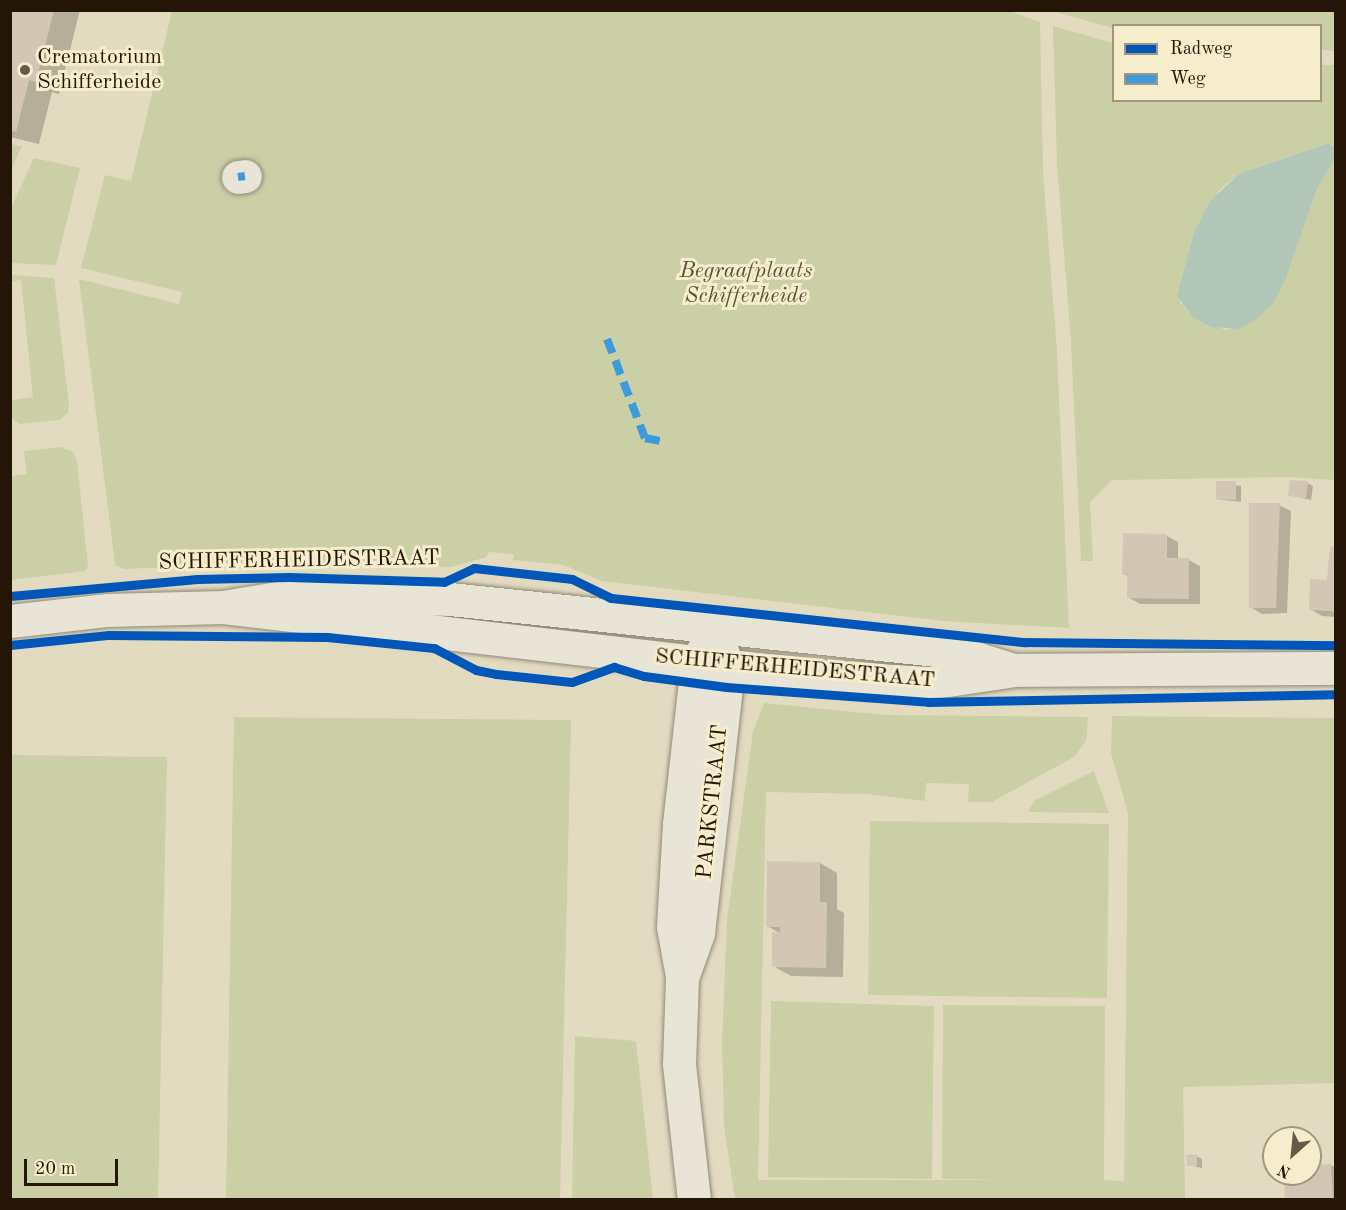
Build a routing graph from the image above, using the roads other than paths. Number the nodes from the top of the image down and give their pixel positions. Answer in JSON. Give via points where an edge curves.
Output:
{"nodes":[{"id":1,"x":223,"y":608,"type":"junction"},
{"id":2,"x":10,"y":621,"type":"edge"},
{"id":3,"x":714,"y":626,"type":"junction"},
{"id":4,"x":712,"y":665,"type":"junction"},
{"id":5,"x":1335,"y":668,"type":"edge"},
{"id":6,"x":1015,"y":670,"type":"junction"},
{"id":7,"x":694,"y":1200,"type":"edge"}],
"edges":[{"from":1,"to":2,"type":"street","name":"SCHIFFERHEIDESTRAAT","via":[[107,610]]},
{"from":1,"to":3,"type":"street","name":"SCHIFFERHEIDESTRAAT","via":[[301,594],[427,598]]},
{"from":1,"to":4,"type":"street","name":"SCHIFFERHEIDESTRAAT"},
{"from":3,"to":4,"type":"street","name":"PARKSTRAAT"},
{"from":3,"to":6,"type":"street","name":"SCHIFFERHEIDESTRAAT","via":[[956,652]]},
{"from":4,"to":6,"type":"street","name":"SCHIFFERHEIDESTRAAT","via":[[928,684]]},
{"from":4,"to":7,"type":"street","name":"PARKSTRAAT","via":[[698,933],[682,976],[679,1064]]},
{"from":5,"to":6,"type":"street","name":"SCHIFFERHEIDESTRAAT"}]}
